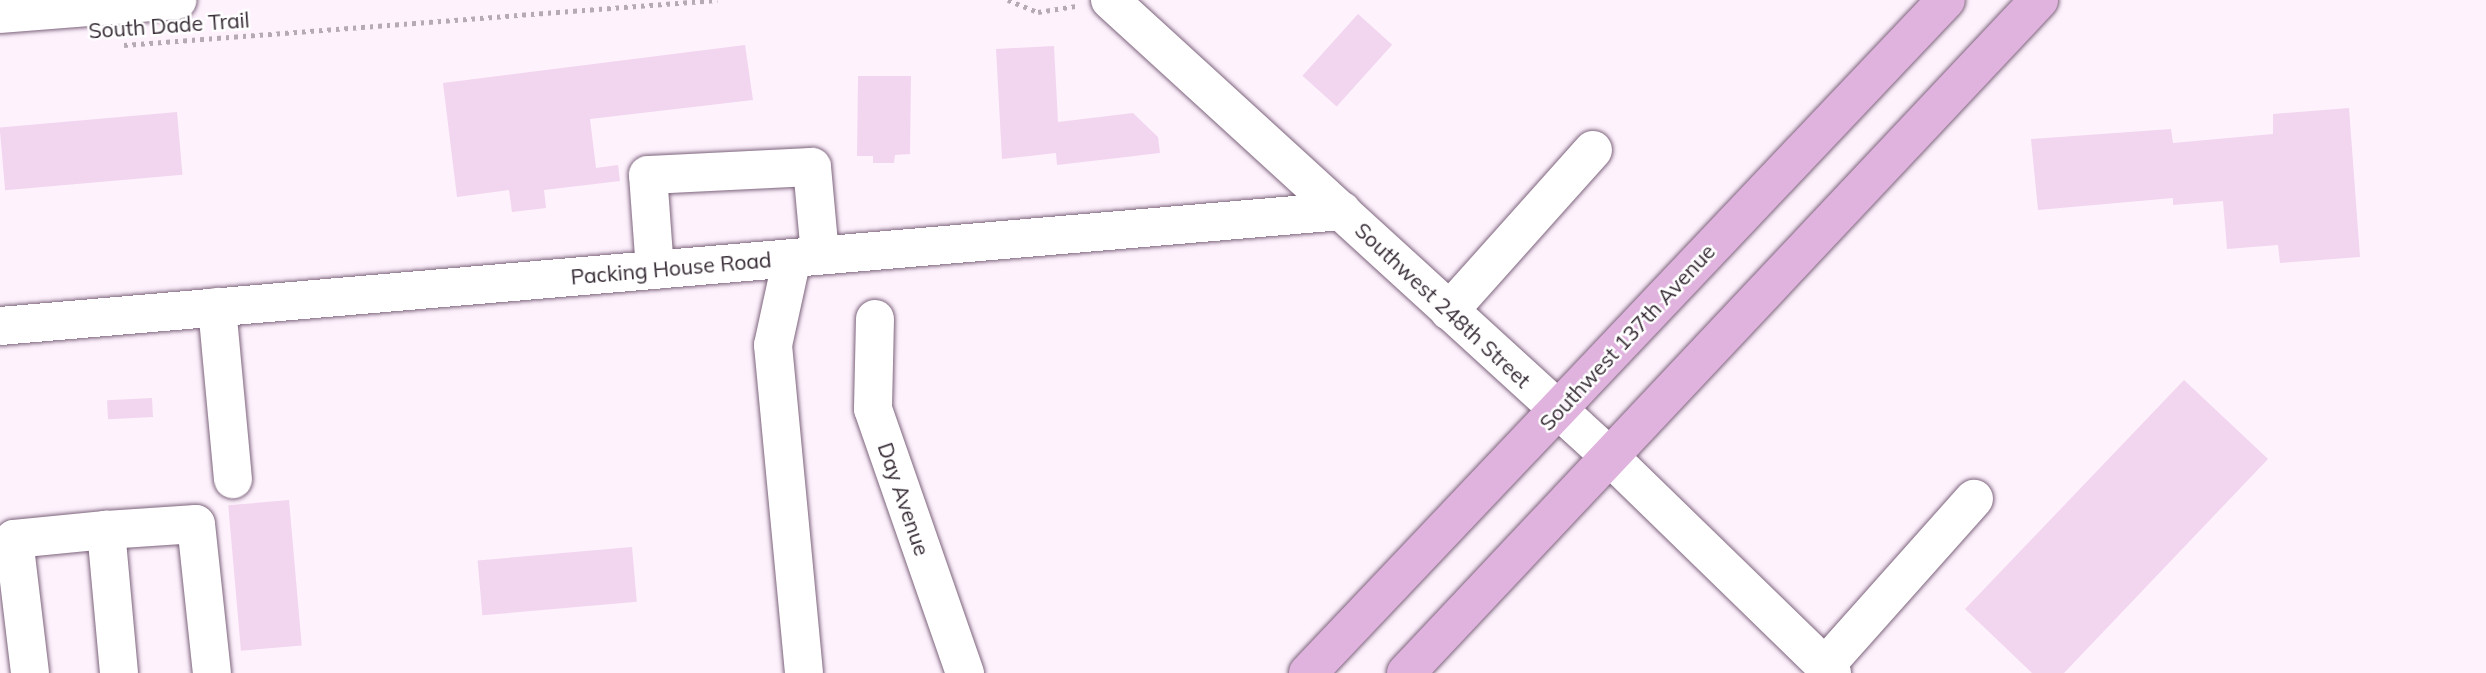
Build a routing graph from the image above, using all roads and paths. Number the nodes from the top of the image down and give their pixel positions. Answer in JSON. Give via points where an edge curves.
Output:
{"nodes":[{"id":1,"x":177,"y":0,"type":"edge"},
{"id":2,"x":717,"y":0,"type":"edge"},
{"id":3,"x":1007,"y":0,"type":"edge"},
{"id":4,"x":1110,"y":0,"type":"edge"},
{"id":5,"x":1946,"y":0,"type":"edge"},
{"id":6,"x":2039,"y":0,"type":"edge"},
{"id":7,"x":1065,"y":10,"type":"dead end"},
{"id":8,"x":0,"y":14,"type":"edge"},
{"id":9,"x":110,"y":46,"type":"dead end"},
{"id":10,"x":1593,"y":150,"type":"dead end"},
{"id":11,"x":1342,"y":211,"type":"junction"},
{"id":12,"x":806,"y":257,"type":"junction"},
{"id":13,"x":655,"y":270,"type":"junction"},
{"id":14,"x":217,"y":307,"type":"junction"},
{"id":15,"x":1450,"y":311,"type":"junction"},
{"id":16,"x":875,"y":319,"type":"dead end"},
{"id":17,"x":0,"y":326,"type":"edge"},
{"id":18,"x":1558,"y":410,"type":"junction"},
{"id":19,"x":1609,"y":456,"type":"junction"},
{"id":20,"x":233,"y":479,"type":"dead end"},
{"id":21,"x":1974,"y":499,"type":"dead end"},
{"id":22,"x":106,"y":530,"type":"junction"},
{"id":23,"x":1828,"y":670,"type":"edge"},
{"id":24,"x":30,"y":673,"type":"edge"},
{"id":25,"x":119,"y":673,"type":"edge"},
{"id":26,"x":212,"y":673,"type":"edge"},
{"id":27,"x":804,"y":673,"type":"edge"},
{"id":28,"x":965,"y":673,"type":"edge"},
{"id":29,"x":1308,"y":673,"type":"edge"},
{"id":30,"x":1406,"y":673,"type":"edge"}],
"edges":[{"from":1,"to":8,"type":"street"},
{"from":2,"to":9,"type":"path","name":"South Dade Trail"},
{"from":3,"to":7,"type":"path","via":[[1038,12]]},
{"from":4,"to":11,"type":"street","name":"Southwest 248th Street"},
{"from":5,"to":18,"type":"main road","name":"Southwest 137th Avenue"},
{"from":6,"to":19,"type":"main road"},
{"from":10,"to":15,"type":"street"},
{"from":11,"to":12,"type":"street","name":"Packing House Road"},
{"from":11,"to":15,"type":"street","name":"Southwest 248th Street"},
{"from":12,"to":13,"type":"street","name":"Packing House Road"},
{"from":12,"to":13,"type":"street","via":[[812,167],[648,175]]},
{"from":12,"to":27,"type":"street","via":[[773,345]]},
{"from":13,"to":14,"type":"street","name":"Packing House Road"},
{"from":14,"to":17,"type":"street","name":"Packing House Road"},
{"from":14,"to":20,"type":"street"},
{"from":15,"to":18,"type":"street","name":"Southwest 248th Street"},
{"from":16,"to":28,"type":"street","name":"Day Avenue","via":[[873,409]]},
{"from":18,"to":19,"type":"street","name":"Southwest 248th Street"},
{"from":18,"to":29,"type":"main road","name":"Southwest 137th Avenue"},
{"from":19,"to":23,"type":"street","name":"Southwest 248th Street"},
{"from":19,"to":30,"type":"main road"},
{"from":21,"to":23,"type":"street"},
{"from":22,"to":24,"type":"street","via":[[14,539]]},
{"from":22,"to":25,"type":"street"},
{"from":22,"to":26,"type":"street","via":[[197,524]]}]}
